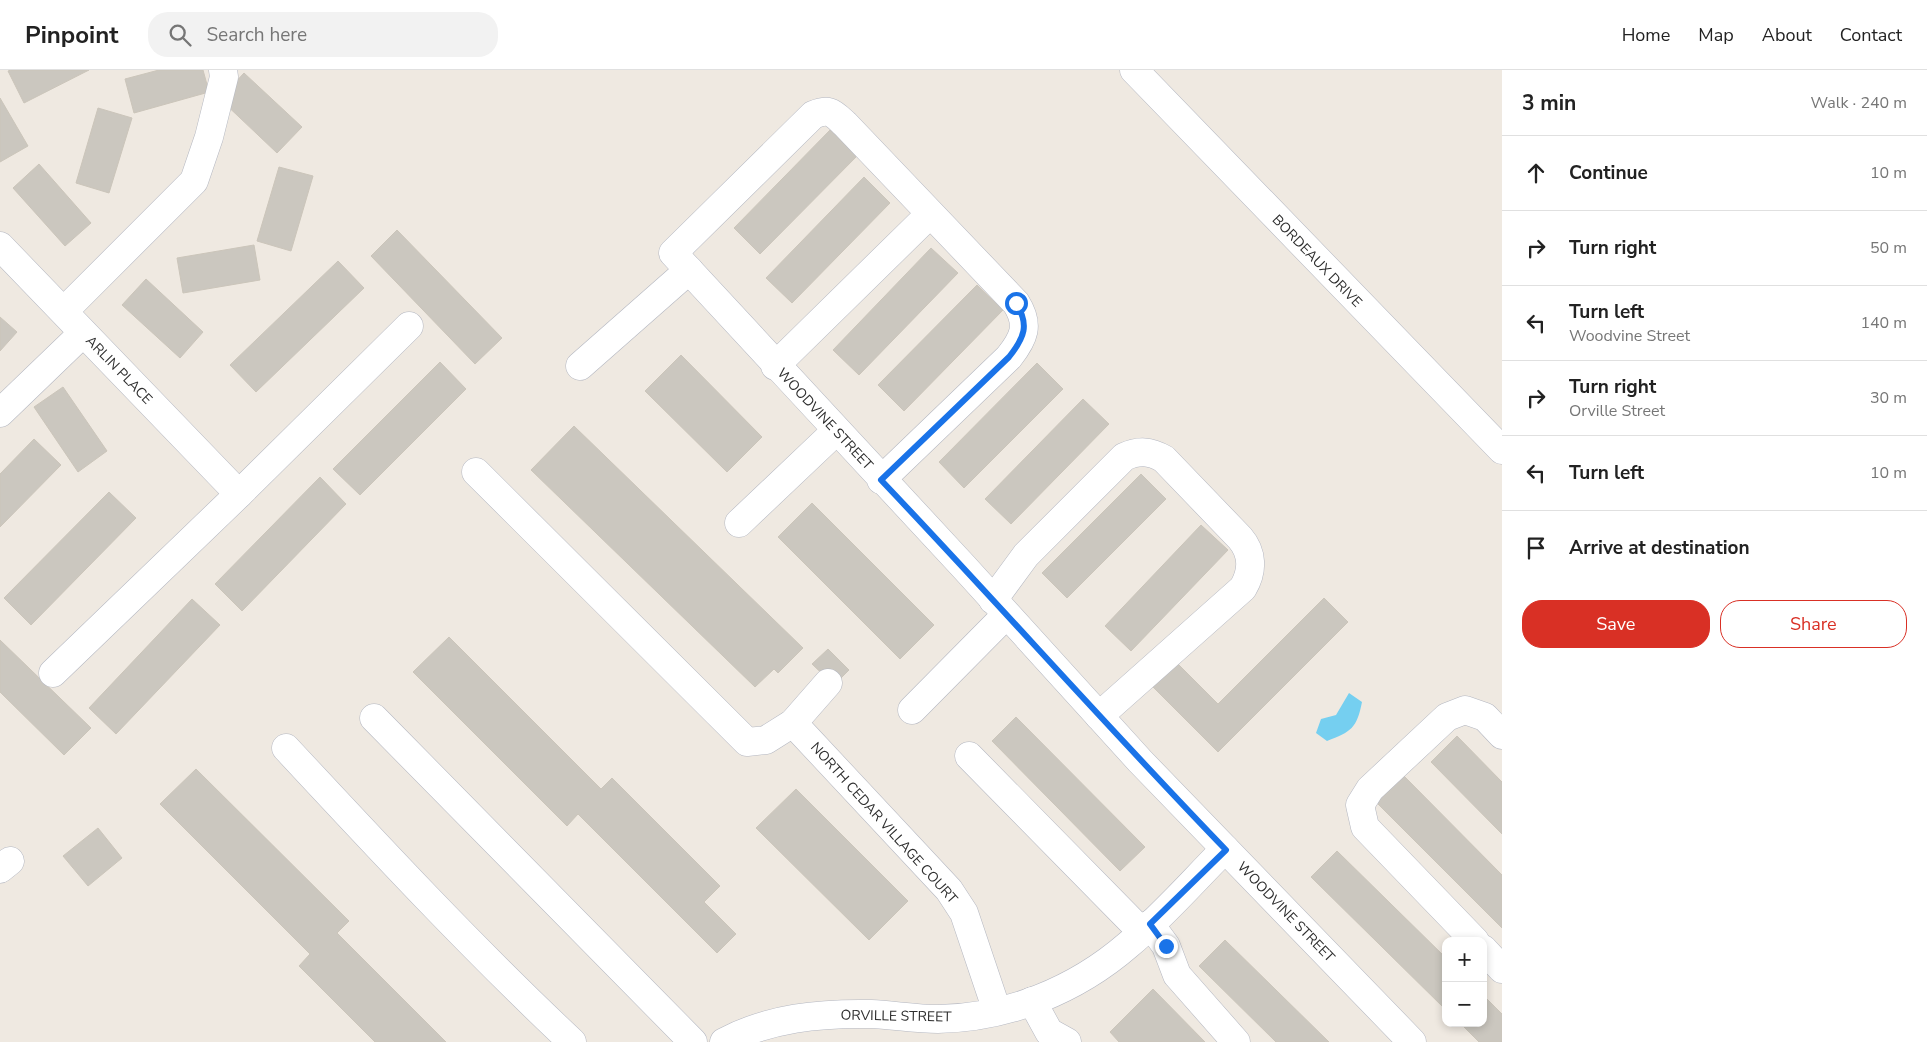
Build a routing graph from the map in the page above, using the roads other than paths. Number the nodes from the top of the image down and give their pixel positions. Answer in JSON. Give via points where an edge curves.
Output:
{"nodes":[{"id":1,"x":223,"y":70,"type":"edge"},
{"id":2,"x":1134,"y":70,"type":"edge"},
{"id":3,"x":930,"y":214,"type":"junction"},
{"id":4,"x":0,"y":246,"type":"edge"},
{"id":5,"x":681,"y":262,"type":"junction"},
{"id":6,"x":64,"y":311,"type":"junction"},
{"id":7,"x":409,"y":326,"type":"dead end"},
{"id":8,"x":83,"y":333,"type":"junction"},
{"id":9,"x":580,"y":366,"type":"dead end"},
{"id":10,"x":776,"y":366,"type":"junction"},
{"id":11,"x":0,"y":413,"type":"edge"},
{"id":12,"x":836,"y":431,"type":"junction"},
{"id":13,"x":1502,"y":450,"type":"edge"},
{"id":14,"x":476,"y":472,"type":"dead end"},
{"id":15,"x":881,"y":480,"type":"junction"},
{"id":16,"x":239,"y":494,"type":"junction"},
{"id":17,"x":739,"y":523,"type":"dead end"},
{"id":18,"x":999,"y":608,"type":"junction"},
{"id":19,"x":53,"y":673,"type":"dead end"},
{"id":20,"x":828,"y":683,"type":"dead end"},
{"id":21,"x":912,"y":710,"type":"dead end"},
{"id":22,"x":1099,"y":716,"type":"junction"},
{"id":23,"x":374,"y":718,"type":"dead end"},
{"id":24,"x":793,"y":723,"type":"junction"},
{"id":25,"x":1502,"y":735,"type":"edge"},
{"id":26,"x":286,"y":748,"type":"dead end"},
{"id":27,"x":969,"y":756,"type":"dead end"},
{"id":28,"x":1226,"y":850,"type":"junction"},
{"id":29,"x":1146,"y":928,"type":"junction"},
{"id":30,"x":1471,"y":937,"type":"edge"},
{"id":31,"x":1487,"y":953,"type":"edge"},
{"id":32,"x":1502,"y":969,"type":"edge"},
{"id":33,"x":1032,"y":1001,"type":"junction"},
{"id":34,"x":997,"y":1011,"type":"junction"},
{"id":35,"x":572,"y":1042,"type":"edge"},
{"id":36,"x":693,"y":1042,"type":"edge"},
{"id":37,"x":724,"y":1042,"type":"edge"},
{"id":38,"x":1067,"y":1042,"type":"edge"},
{"id":39,"x":1236,"y":1042,"type":"edge"},
{"id":40,"x":1412,"y":1042,"type":"edge"}],
"edges":[{"from":1,"to":6,"type":"street","via":[[209,137],[194,181]]},
{"from":2,"to":13,"type":"street","name":"BORDEAUX DRIVE"},
{"from":3,"to":5,"type":"street","via":[[845,124],[832,113],[823,111],[813,115]]},
{"from":3,"to":10,"type":"street"},
{"from":3,"to":15,"type":"street","via":[[1016,303],[1021,311],[1024,333],[1009,357]]},
{"from":4,"to":6,"type":"street","name":"ARLIN PLACE"},
{"from":5,"to":9,"type":"street"},
{"from":5,"to":10,"type":"street","name":"WOODVINE STREET"},
{"from":6,"to":8,"type":"street","name":"ARLIN PLACE"},
{"from":7,"to":16,"type":"street"},
{"from":8,"to":11,"type":"street"},
{"from":8,"to":16,"type":"street","name":"ARLIN PLACE"},
{"from":10,"to":12,"type":"street","name":"WOODVINE STREET"},
{"from":12,"to":15,"type":"street","name":"WOODVINE STREET"},
{"from":12,"to":17,"type":"street"},
{"from":14,"to":24,"type":"street","via":[[747,742],[766,740]]},
{"from":15,"to":18,"type":"street","name":"WOODVINE STREET"},
{"from":16,"to":19,"type":"street"},
{"from":18,"to":21,"type":"street"},
{"from":18,"to":22,"type":"street","name":"WOODVINE STREET"},
{"from":18,"to":22,"type":"street","via":[[1026,555],[1124,457],[1133,453],[1153,453],[1164,460],[1240,538],[1247,546],[1251,561],[1249,578],[1243,588]]},
{"from":20,"to":24,"type":"street"},
{"from":22,"to":28,"type":"street","name":"WOODVINE STREET"},
{"from":23,"to":36,"type":"street"},
{"from":24,"to":34,"type":"street","name":"NORTH CEDAR VILLAGE COURT","via":[[949,890],[964,913]]},
{"from":25,"to":30,"type":"street","via":[[1485,717],[1465,710],[1447,717],[1370,789],[1360,805],[1365,827]]},
{"from":26,"to":35,"type":"street","via":[[502,976]]},
{"from":27,"to":29,"type":"street"},
{"from":28,"to":29,"type":"street","name":"ORVILLE STREET"},
{"from":28,"to":40,"type":"street","name":"WOODVINE STREET"},
{"from":29,"to":33,"type":"street","name":"ORVILLE STREET","via":[[1099,968],[1058,992]]},
{"from":29,"to":39,"type":"street","via":[[1166,946],[1177,975]]},
{"from":31,"to":32,"type":"street"},
{"from":33,"to":34,"type":"street","name":"ORVILLE STREET"},
{"from":33,"to":38,"type":"street","via":[[1049,1032]]},
{"from":34,"to":37,"type":"street","name":"ORVILLE STREET","via":[[941,1019],[821,1014],[766,1025]]}]}
